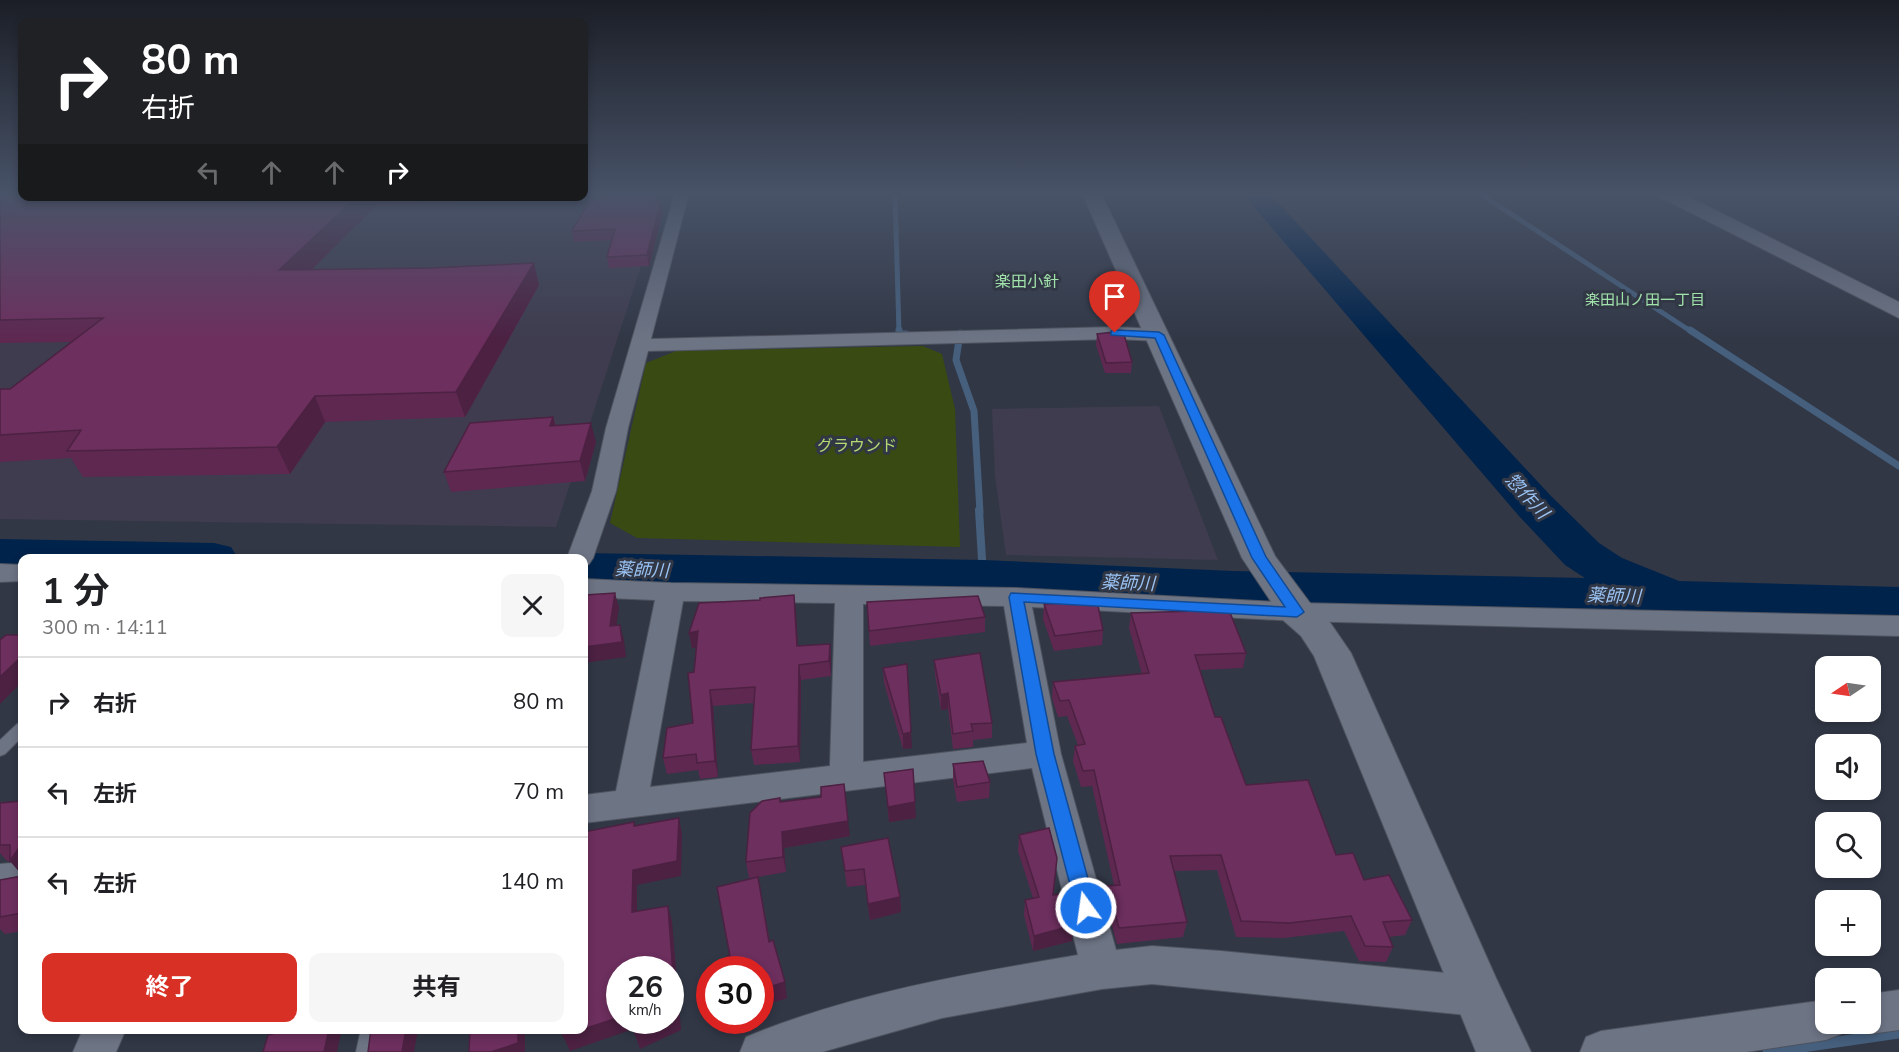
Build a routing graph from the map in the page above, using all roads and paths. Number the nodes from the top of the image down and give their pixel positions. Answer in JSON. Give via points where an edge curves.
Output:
{"nodes":[{"id":1,"x":669,"y":242,"type":"edge"},
{"id":2,"x":1115,"y":242,"type":"edge"},
{"id":3,"x":1765,"y":242,"type":"edge"},
{"id":4,"x":1899,"y":311,"type":"edge"},
{"id":5,"x":1159,"y":335,"type":"junction"},
{"id":6,"x":642,"y":345,"type":"junction"},
{"id":7,"x":582,"y":554,"type":"edge"},
{"id":8,"x":588,"y":588,"type":"edge"},
{"id":9,"x":671,"y":592,"type":"junction"},
{"id":10,"x":849,"y":595,"type":"junction"},
{"id":11,"x":1016,"y":597,"type":"junction"},
{"id":12,"x":1297,"y":612,"type":"junction"},
{"id":13,"x":1899,"y":626,"type":"edge"},
{"id":14,"x":18,"y":732,"type":"edge"},
{"id":15,"x":0,"y":750,"type":"edge"},
{"id":16,"x":1045,"y":754,"type":"junction"},
{"id":17,"x":846,"y":777,"type":"junction"},
{"id":18,"x":630,"y":805,"type":"junction"},
{"id":19,"x":588,"y":809,"type":"edge"},
{"id":20,"x":18,"y":878,"type":"edge"},
{"id":21,"x":0,"y":880,"type":"edge"},
{"id":22,"x":1102,"y":969,"type":"junction"},
{"id":23,"x":1477,"y":996,"type":"junction"},
{"id":24,"x":1899,"y":1010,"type":"edge"},
{"id":25,"x":1881,"y":1012,"type":"edge"},
{"id":26,"x":1815,"y":1022,"type":"edge"},
{"id":27,"x":103,"y":1034,"type":"edge"},
{"id":28,"x":370,"y":1034,"type":"edge"},
{"id":29,"x":94,"y":1052,"type":"edge"},
{"id":30,"x":366,"y":1052,"type":"edge"},
{"id":31,"x":761,"y":1052,"type":"edge"},
{"id":32,"x":1504,"y":1052,"type":"edge"},
{"id":33,"x":1601,"y":1052,"type":"edge"}],
"edges":[{"from":1,"to":6,"type":"street"},
{"from":2,"to":5,"type":"street"},
{"from":3,"to":4,"type":"street"},
{"from":5,"to":6,"type":"street"},
{"from":5,"to":12,"type":"street","via":[[1259,558]]},
{"from":6,"to":7,"type":"street","via":[[617,428],[604,491]]},
{"from":8,"to":9,"type":"street"},
{"from":9,"to":10,"type":"street"},
{"from":9,"to":18,"type":"street"},
{"from":10,"to":11,"type":"street"},
{"from":10,"to":17,"type":"street"},
{"from":11,"to":12,"type":"street"},
{"from":11,"to":16,"type":"street"},
{"from":12,"to":13,"type":"street"},
{"from":12,"to":23,"type":"street","via":[[1314,627],[1342,674]]},
{"from":14,"to":15,"type":"lane"},
{"from":16,"to":17,"type":"street"},
{"from":16,"to":22,"type":"street"},
{"from":17,"to":18,"type":"street"},
{"from":18,"to":19,"type":"street"},
{"from":20,"to":21,"type":"street"},
{"from":22,"to":23,"type":"street","via":[[1152,965]]},
{"from":22,"to":31,"type":"street","via":[[942,998],[856,1020]]},
{"from":23,"to":32,"type":"street"},
{"from":24,"to":25,"type":"street"},
{"from":26,"to":33,"type":"street"},
{"from":27,"to":29,"type":"street"},
{"from":28,"to":30,"type":"lane"}]}
